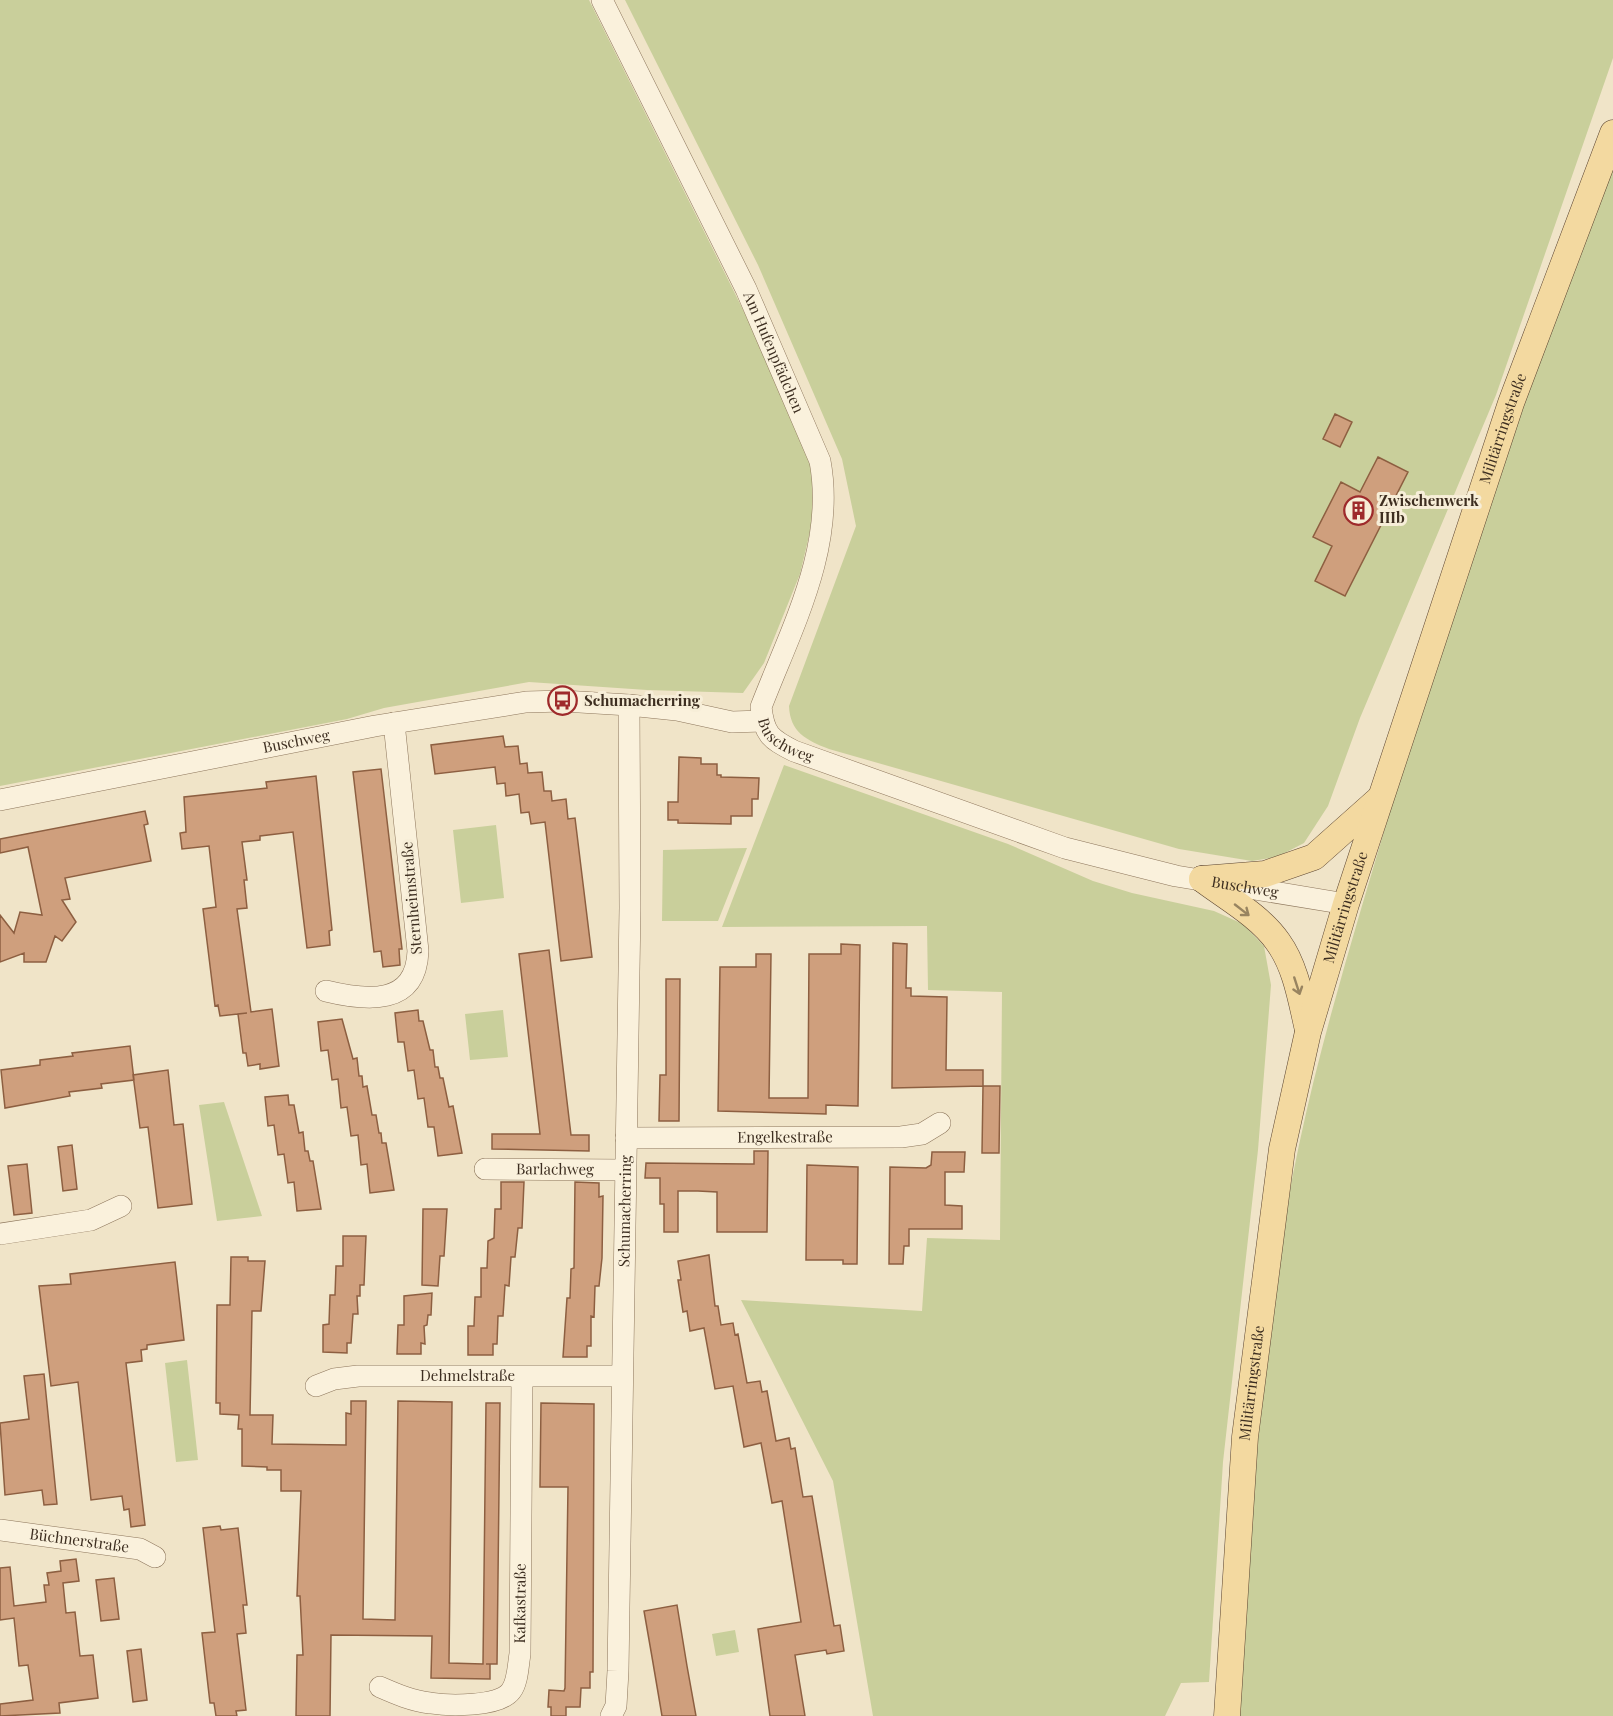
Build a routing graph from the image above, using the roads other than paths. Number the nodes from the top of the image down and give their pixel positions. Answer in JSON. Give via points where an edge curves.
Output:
{"nodes":[{"id":1,"x":602,"y":0,"type":"edge"},
{"id":2,"x":1613,"y":133,"type":"edge"},
{"id":3,"x":629,"y":705,"type":"junction"},
{"id":4,"x":762,"y":721,"type":"junction"},
{"id":5,"x":394,"y":723,"type":"junction"},
{"id":6,"x":1380,"y":799,"type":"junction"},
{"id":7,"x":0,"y":800,"type":"edge"},
{"id":8,"x":1202,"y":879,"type":"junction"},
{"id":9,"x":1346,"y":904,"type":"junction"},
{"id":10,"x":326,"y":991,"type":"dead end"},
{"id":11,"x":1308,"y":1032,"type":"junction"},
{"id":12,"x":940,"y":1123,"type":"dead end"},
{"id":13,"x":626,"y":1138,"type":"junction"},
{"id":14,"x":485,"y":1169,"type":"dead end"},
{"id":15,"x":626,"y":1170,"type":"junction"},
{"id":16,"x":122,"y":1206,"type":"dead end"},
{"id":17,"x":0,"y":1234,"type":"edge"},
{"id":18,"x":621,"y":1376,"type":"junction"},
{"id":19,"x":522,"y":1377,"type":"junction"},
{"id":20,"x":316,"y":1386,"type":"dead end"},
{"id":21,"x":0,"y":1530,"type":"edge"},
{"id":22,"x":155,"y":1557,"type":"dead end"},
{"id":23,"x":380,"y":1687,"type":"dead end"},
{"id":24,"x":611,"y":1716,"type":"edge"},
{"id":25,"x":1227,"y":1716,"type":"edge"}],
"edges":[{"from":1,"to":4,"type":"street","name":"Am Hufenpfädchen","via":[[746,289],[820,461],[826,490],[814,566],[761,707]]},
{"from":2,"to":6,"type":"main road","name":"Militärringstraße","via":[[1511,403]]},
{"from":3,"to":4,"type":"street","name":"Buschweg","via":[[677,710],[732,723]]},
{"from":3,"to":5,"type":"street","name":"Buschweg","via":[[526,702]]},
{"from":3,"to":13,"type":"street","name":"Schumacherring"},
{"from":4,"to":8,"type":"street","name":"Buschweg","via":[[771,739],[794,751],[973,816],[1065,848]]},
{"from":5,"to":7,"type":"street","name":"Buschweg"},
{"from":5,"to":10,"type":"street","name":"Sternheimstraße","via":[[418,969],[412,981],[394,994],[351,997]]},
{"from":6,"to":8,"type":"main road","via":[[1314,857],[1265,874]]},
{"from":6,"to":9,"type":"main road","name":"Militärringstraße"},
{"from":8,"to":9,"type":"street","name":"Buschweg"},
{"from":8,"to":11,"type":"main road","one_way":true,"via":[[1279,942],[1298,984]]},
{"from":9,"to":11,"type":"main road","name":"Militärringstraße"},
{"from":11,"to":25,"type":"main road","name":"Militärringstraße","via":[[1282,1149],[1245,1437]]},
{"from":12,"to":13,"type":"street","name":"Engelkestraße","via":[[922,1134],[901,1137]]},
{"from":13,"to":15,"type":"street","name":"Schumacherring"},
{"from":14,"to":15,"type":"street","name":"Barlachweg"},
{"from":15,"to":18,"type":"street","name":"Schumacherring"},
{"from":16,"to":17,"type":"street","via":[[91,1220]]},
{"from":18,"to":19,"type":"street","name":"Dehmelstraße"},
{"from":18,"to":24,"type":"street","name":"Schumacherring","via":[[618,1671],[616,1706]]},
{"from":19,"to":20,"type":"street","name":"Dehmelstraße","via":[[358,1376]]},
{"from":19,"to":23,"type":"street","name":"Kafkastraße","via":[[520,1654],[512,1690],[487,1703],[431,1704]]},
{"from":21,"to":22,"type":"street","name":"Büchnerstraße","via":[[140,1549]]}]}
